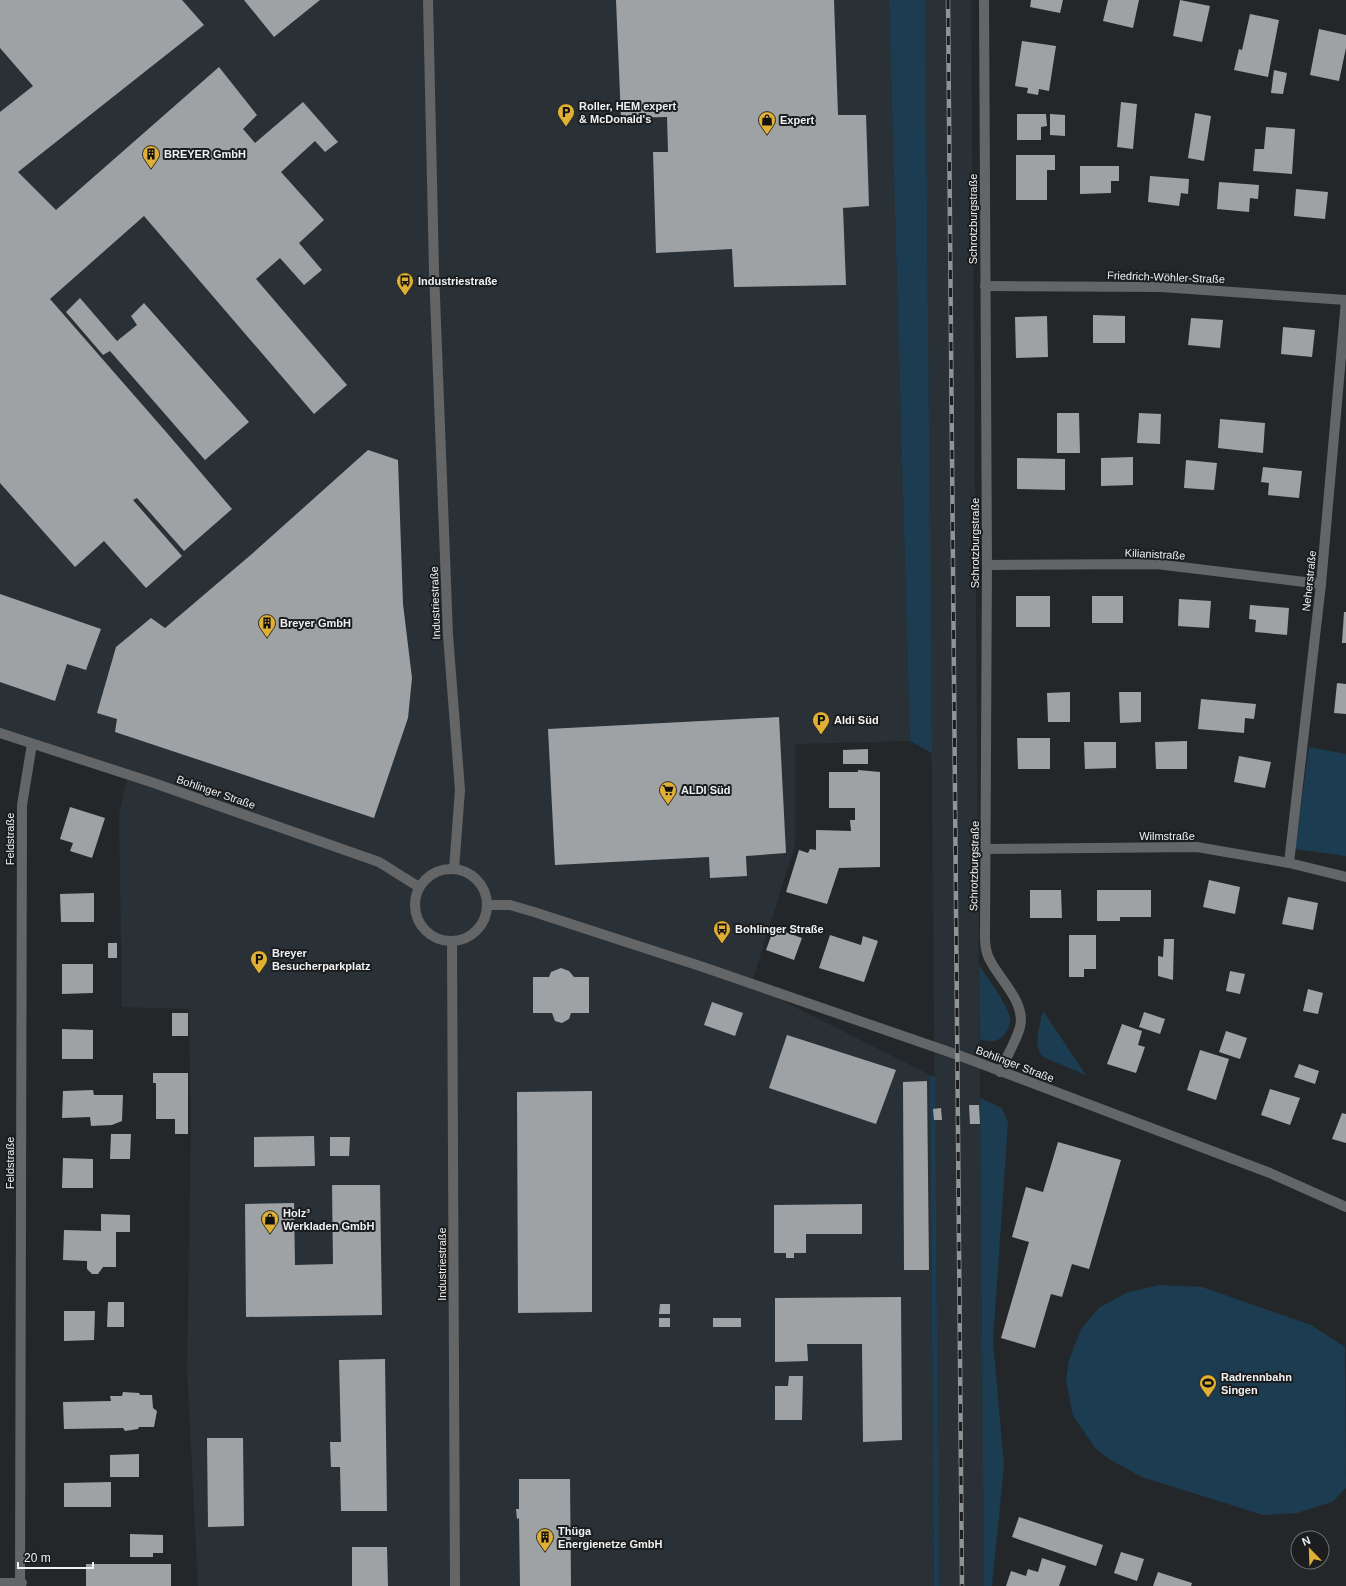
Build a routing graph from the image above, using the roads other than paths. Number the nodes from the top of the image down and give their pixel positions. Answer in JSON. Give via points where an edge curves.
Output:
{"nodes":[{"id":1,"x":428,"y":0,"type":"edge"},
{"id":2,"x":984,"y":0,"type":"edge"},
{"id":3,"x":985,"y":286,"type":"junction"},
{"id":4,"x":1346,"y":300,"type":"edge"},
{"id":5,"x":987,"y":565,"type":"junction"},
{"id":6,"x":1322,"y":584,"type":"junction"},
{"id":7,"x":0,"y":733,"type":"edge"},
{"id":8,"x":32,"y":744,"type":"junction"},
{"id":9,"x":986,"y":849,"type":"junction"},
{"id":10,"x":1289,"y":863,"type":"junction"},
{"id":11,"x":454,"y":869,"type":"junction"},
{"id":12,"x":1346,"y":877,"type":"edge"},
{"id":13,"x":420,"y":887,"type":"junction"},
{"id":14,"x":487,"y":905,"type":"junction"},
{"id":15,"x":452,"y":942,"type":"junction"},
{"id":16,"x":1000,"y":1072,"type":"junction"},
{"id":17,"x":1346,"y":1207,"type":"edge"},
{"id":18,"x":0,"y":1582,"type":"edge"},
{"id":19,"x":22,"y":1585,"type":"edge"},
{"id":20,"x":455,"y":1586,"type":"edge"}],
"edges":[{"from":1,"to":11,"type":"street","name":"Industriestraße","via":[[434,271],[448,635],[460,790]]},
{"from":2,"to":3,"type":"street","name":"Schrotzburgstraße"},
{"from":3,"to":4,"type":"street","name":"Friedrich-Wöhler-Straße","via":[[1161,287]]},
{"from":3,"to":5,"type":"street","name":"Schrotzburgstraße"},
{"from":4,"to":6,"type":"street","name":"Neherstraße"},
{"from":5,"to":6,"type":"street","name":"Kilianistraße","via":[[1156,564]]},
{"from":5,"to":9,"type":"street","name":"Schrotzburgstraße"},
{"from":6,"to":10,"type":"street","name":"Neherstraße"},
{"from":7,"to":8,"type":"street","name":"Bohlinger Straße"},
{"from":8,"to":13,"type":"street","name":"Bohlinger Straße","via":[[151,782],[380,862]]},
{"from":8,"to":19,"type":"street","name":"Feldstraße","via":[[22,805]]},
{"from":9,"to":10,"type":"street","name":"Wilmstraße","via":[[1197,847]]},
{"from":9,"to":16,"type":"street","name":"Schrotzburgstraße","via":[[986,949],[990,961],[1018,1004],[1021,1016],[1020,1026]]},
{"from":10,"to":12,"type":"street","name":"Wilmstraße"},
{"from":11,"to":13,"type":"street","via":[[434,873]]},
{"from":11,"to":14,"type":"street","via":[[473,876],[480,883],[485,892]]},
{"from":13,"to":15,"type":"street","via":[[415,904],[419,922],[436,938]]},
{"from":14,"to":15,"type":"street","via":[[483,922],[477,931]]},
{"from":14,"to":16,"type":"street","name":"Bohlinger Straße","via":[[510,905],[542,914],[944,1050]]},
{"from":15,"to":20,"type":"street","name":"Industriestraße"},
{"from":16,"to":17,"type":"street","name":"Bohlinger Straße","via":[[1270,1173]]},
{"from":18,"to":19,"type":"street"}]}
